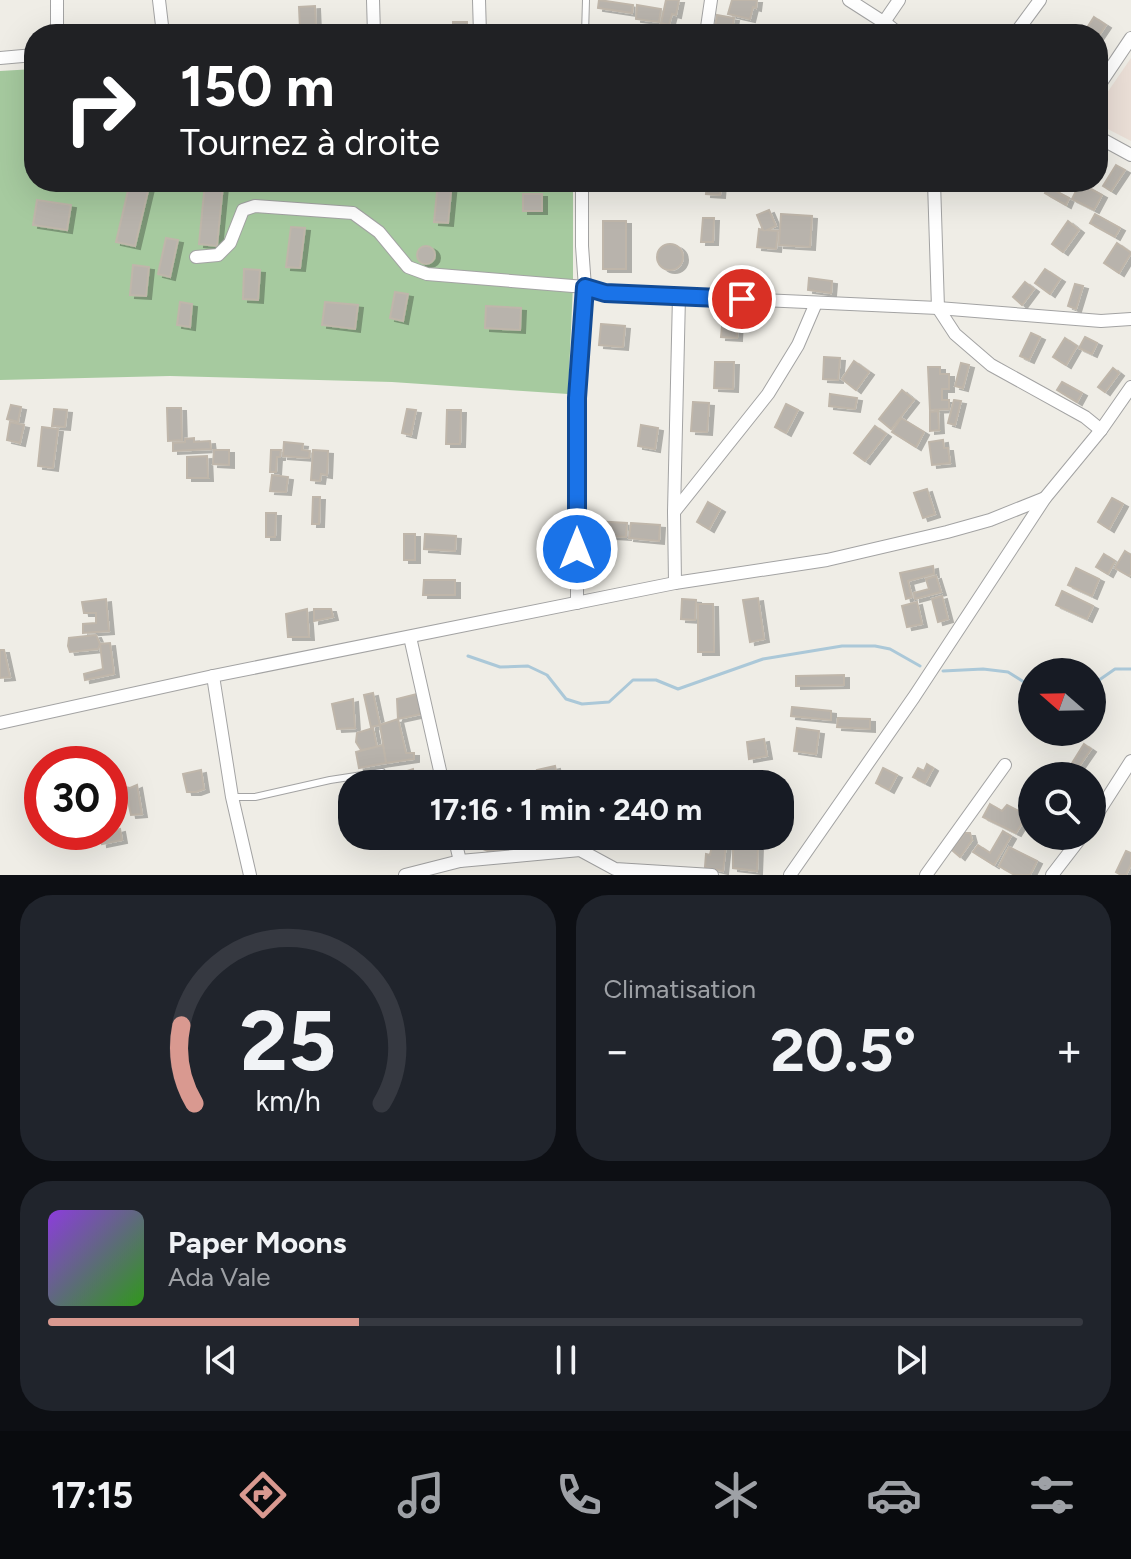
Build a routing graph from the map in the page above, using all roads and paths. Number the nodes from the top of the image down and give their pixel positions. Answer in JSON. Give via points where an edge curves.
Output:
{"nodes":[{"id":1,"x":57,"y":0,"type":"edge"},
{"id":2,"x":159,"y":0,"type":"edge"},
{"id":3,"x":373,"y":0,"type":"edge"},
{"id":4,"x":479,"y":0,"type":"edge"},
{"id":5,"x":586,"y":0,"type":"edge"},
{"id":6,"x":711,"y":0,"type":"edge"},
{"id":7,"x":849,"y":0,"type":"edge"},
{"id":8,"x":899,"y":0,"type":"edge"},
{"id":9,"x":1040,"y":0,"type":"edge"},
{"id":10,"x":884,"y":22,"type":"junction"},
{"id":11,"x":57,"y":24,"type":"edge"},
{"id":12,"x":162,"y":24,"type":"edge"},
{"id":13,"x":374,"y":24,"type":"edge"},
{"id":14,"x":480,"y":24,"type":"edge"},
{"id":15,"x":585,"y":24,"type":"edge"},
{"id":16,"x":707,"y":24,"type":"edge"},
{"id":17,"x":886,"y":24,"type":"edge"},
{"id":18,"x":1022,"y":24,"type":"edge"},
{"id":19,"x":1131,"y":38,"type":"edge"},
{"id":20,"x":24,"y":56,"type":"edge"},
{"id":21,"x":0,"y":58,"type":"edge"},
{"id":22,"x":1108,"y":72,"type":"edge"},
{"id":23,"x":1108,"y":142,"type":"edge"},
{"id":24,"x":1131,"y":155,"type":"edge"},
{"id":25,"x":582,"y":192,"type":"edge"},
{"id":26,"x":934,"y":192,"type":"edge"},
{"id":27,"x":196,"y":257,"type":"dead end"},
{"id":28,"x":585,"y":287,"type":"junction"},
{"id":29,"x":679,"y":296,"type":"junction"},
{"id":30,"x":816,"y":303,"type":"junction"},
{"id":31,"x":938,"y":308,"type":"junction"},
{"id":32,"x":1131,"y":319,"type":"edge"},
{"id":33,"x":1131,"y":387,"type":"edge"},
{"id":34,"x":1101,"y":430,"type":"junction"},
{"id":35,"x":1045,"y":498,"type":"junction"},
{"id":36,"x":674,"y":512,"type":"junction"},
{"id":37,"x":675,"y":583,"type":"junction"},
{"id":38,"x":577,"y":603,"type":"junction"},
{"id":39,"x":410,"y":637,"type":"junction"},
{"id":40,"x":213,"y":676,"type":"junction"},
{"id":41,"x":0,"y":723,"type":"edge"},
{"id":42,"x":1131,"y":761,"type":"edge"},
{"id":43,"x":1005,"y":765,"type":"dead end"},
{"id":44,"x":440,"y":770,"type":"edge"},
{"id":45,"x":338,"y":779,"type":"edge"},
{"id":46,"x":232,"y":797,"type":"junction"},
{"id":47,"x":1106,"y":800,"type":"edge"},
{"id":48,"x":457,"y":850,"type":"edge"},
{"id":49,"x":1071,"y":850,"type":"edge"},
{"id":50,"x":460,"y":861,"type":"junction"},
{"id":51,"x":250,"y":875,"type":"edge"},
{"id":52,"x":405,"y":875,"type":"edge"},
{"id":53,"x":712,"y":875,"type":"edge"},
{"id":54,"x":790,"y":875,"type":"edge"},
{"id":55,"x":926,"y":875,"type":"edge"},
{"id":56,"x":1052,"y":875,"type":"edge"}],
"edges":[{"from":1,"to":11,"type":"street"},
{"from":2,"to":12,"type":"street"},
{"from":3,"to":13,"type":"street"},
{"from":4,"to":14,"type":"street"},
{"from":5,"to":15,"type":"lane"},
{"from":6,"to":16,"type":"street"},
{"from":7,"to":10,"type":"street"},
{"from":8,"to":10,"type":"street"},
{"from":9,"to":18,"type":"street"},
{"from":10,"to":17,"type":"street"},
{"from":19,"to":22,"type":"street"},
{"from":20,"to":21,"type":"street"},
{"from":23,"to":24,"type":"street"},
{"from":25,"to":28,"type":"street"},
{"from":26,"to":31,"type":"street"},
{"from":27,"to":28,"type":"street","via":[[218,255],[230,243],[243,210],[326,210],[353,213],[379,232],[408,267],[427,274]]},
{"from":28,"to":29,"type":"street","via":[[605,293]]},
{"from":28,"to":38,"type":"street","via":[[577,398]]},
{"from":29,"to":30,"type":"street"},
{"from":29,"to":36,"type":"street"},
{"from":30,"to":31,"type":"street"},
{"from":30,"to":36,"type":"street","via":[[768,394]]},
{"from":31,"to":32,"type":"street"},
{"from":31,"to":34,"type":"street","via":[[955,334],[991,365]]},
{"from":33,"to":34,"type":"street"},
{"from":34,"to":35,"type":"street"},
{"from":35,"to":37,"type":"street","via":[[990,520],[827,560]]},
{"from":35,"to":54,"type":"street"},
{"from":36,"to":37,"type":"street"},
{"from":37,"to":38,"type":"street"},
{"from":38,"to":39,"type":"street"},
{"from":39,"to":40,"type":"street"},
{"from":39,"to":44,"type":"street"},
{"from":40,"to":41,"type":"street"},
{"from":40,"to":46,"type":"street"},
{"from":42,"to":47,"type":"street"},
{"from":43,"to":55,"type":"street"},
{"from":45,"to":46,"type":"lane"},
{"from":46,"to":51,"type":"street"},
{"from":48,"to":50,"type":"street"},
{"from":49,"to":56,"type":"street"},
{"from":50,"to":52,"type":"street"},
{"from":50,"to":53,"type":"street","via":[[580,850],[615,869]]}]}
